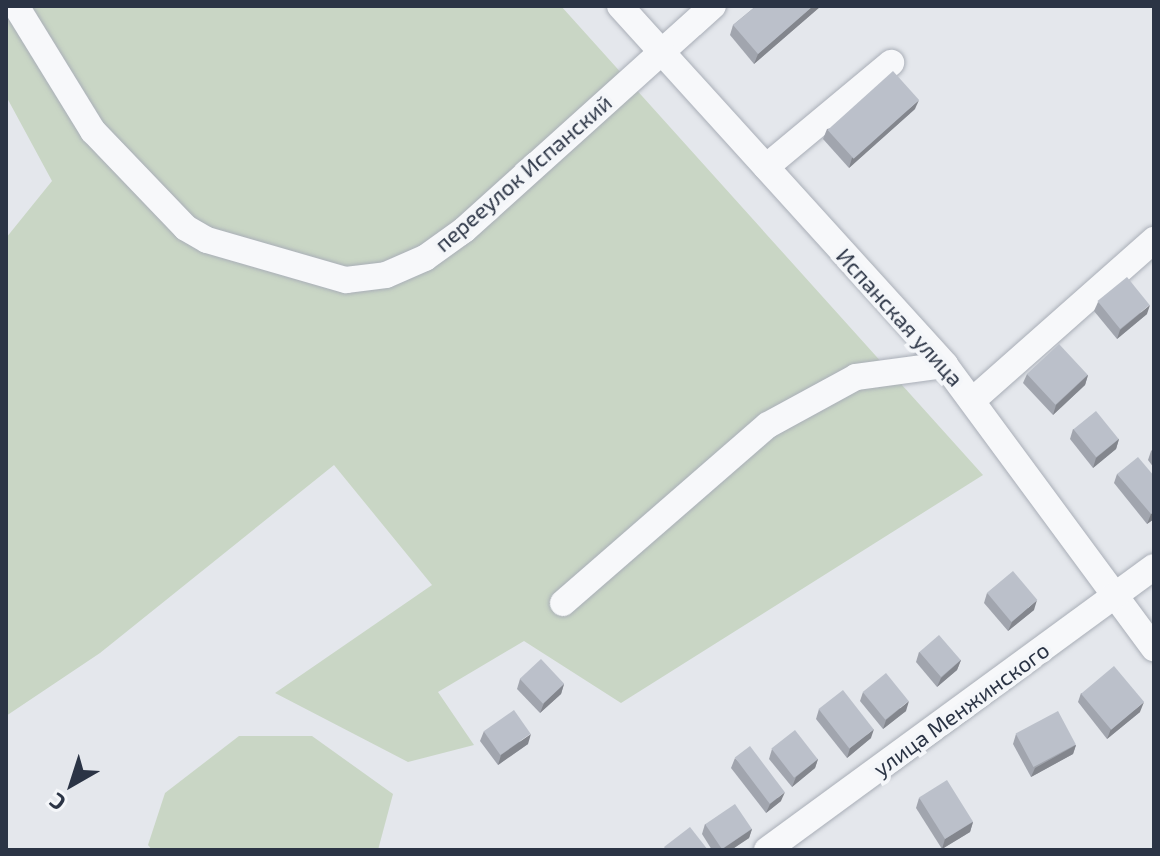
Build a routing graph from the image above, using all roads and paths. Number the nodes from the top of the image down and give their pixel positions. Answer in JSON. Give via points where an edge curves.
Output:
{"nodes":[{"id":1,"x":16,"y":6,"type":"edge"},
{"id":2,"x":620,"y":6,"type":"edge"},
{"id":3,"x":713,"y":6,"type":"edge"},
{"id":4,"x":661,"y":52,"type":"junction"},
{"id":5,"x":891,"y":63,"type":"dead end"},
{"id":6,"x":766,"y":167,"type":"junction"},
{"id":7,"x":1154,"y":240,"type":"edge"},
{"id":8,"x":945,"y":365,"type":"junction"},
{"id":9,"x":973,"y":400,"type":"junction"},
{"id":10,"x":1154,"y":567,"type":"edge"},
{"id":11,"x":1115,"y":596,"type":"junction"},
{"id":12,"x":563,"y":603,"type":"dead end"},
{"id":13,"x":1154,"y":648,"type":"edge"},
{"id":14,"x":767,"y":850,"type":"edge"}],
"edges":[{"from":1,"to":4,"type":"street","name":"перееулок Испанский","via":[[93,131],[186,228],[207,240],[346,280],[386,275],[425,258],[464,230]]},
{"from":2,"to":4,"type":"street","name":"Испанская улица"},
{"from":3,"to":4,"type":"street","name":"перееулок Испанский"},
{"from":4,"to":6,"type":"street","name":"Испанская улица"},
{"from":5,"to":6,"type":"street"},
{"from":6,"to":8,"type":"street","name":"Испанская улица"},
{"from":7,"to":9,"type":"street"},
{"from":8,"to":9,"type":"street","name":"Испанская улица"},
{"from":8,"to":12,"type":"street","via":[[856,377],[768,425]]},
{"from":9,"to":11,"type":"street","name":"Испанская улица"},
{"from":10,"to":11,"type":"street","name":"улица Менжинского"},
{"from":11,"to":13,"type":"street","name":"Испанская улица"},
{"from":11,"to":14,"type":"street","name":"улица Менжинского"}]}
